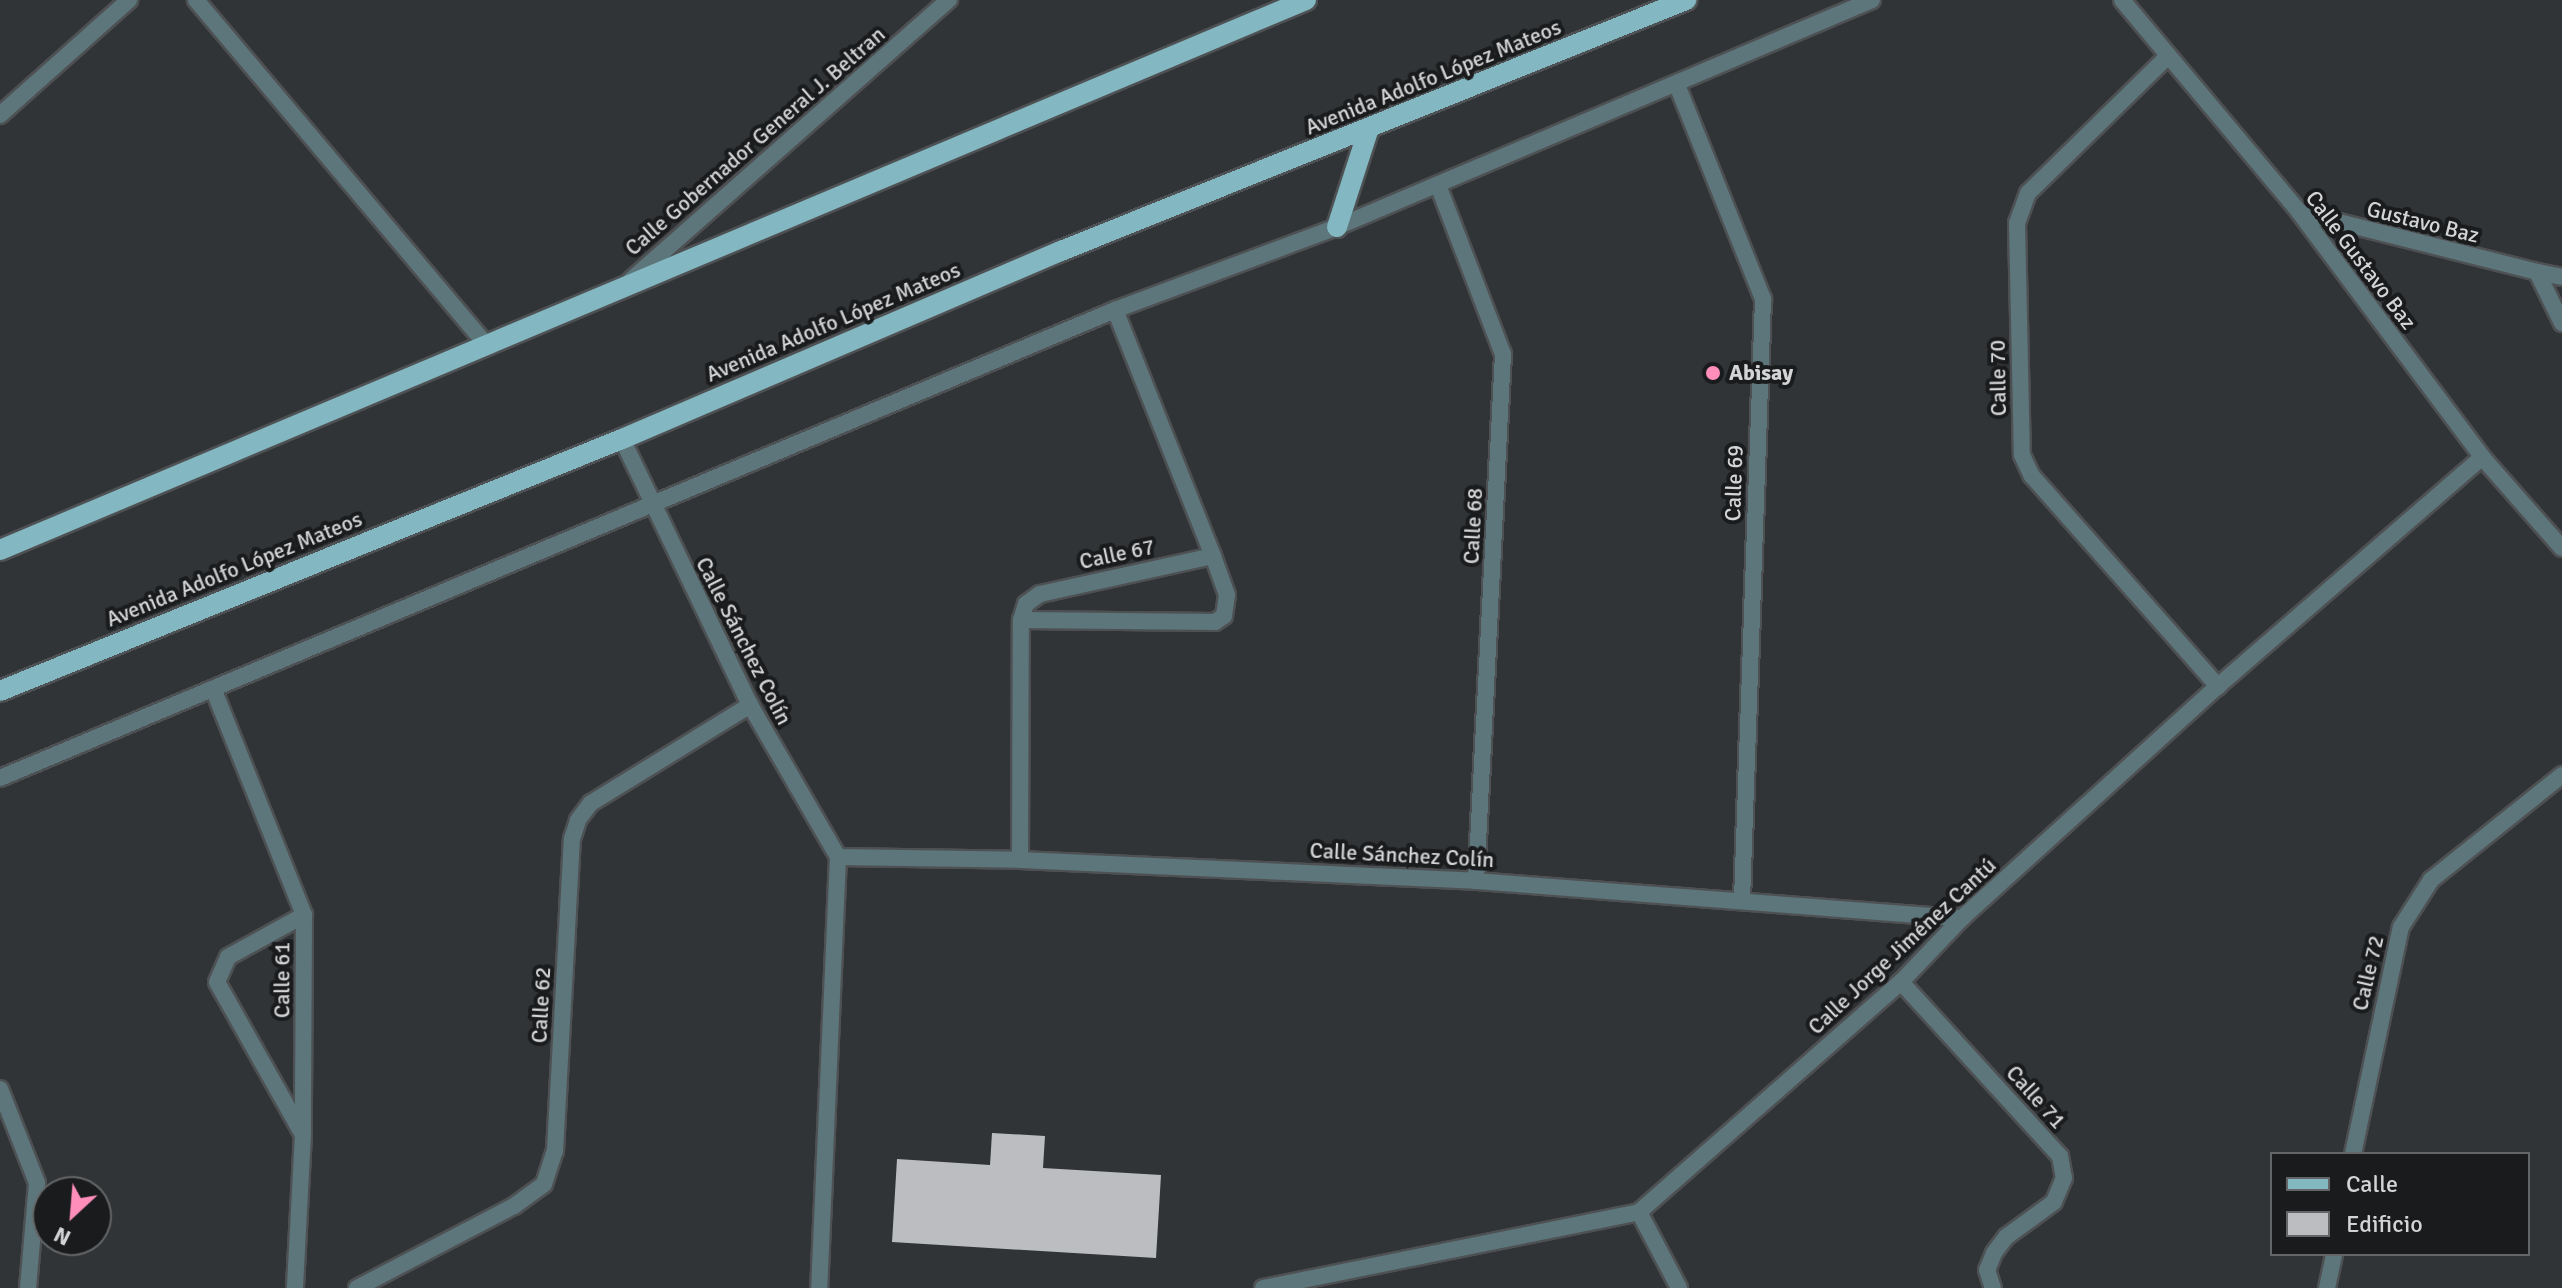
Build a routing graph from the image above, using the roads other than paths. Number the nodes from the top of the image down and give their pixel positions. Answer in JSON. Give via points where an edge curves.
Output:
{"nodes":[{"id":1,"x":129,"y":0,"type":"edge"},
{"id":2,"x":196,"y":0,"type":"edge"},
{"id":3,"x":949,"y":0,"type":"edge"},
{"id":4,"x":1306,"y":0,"type":"edge"},
{"id":5,"x":1686,"y":0,"type":"edge"},
{"id":6,"x":1872,"y":0,"type":"edge"},
{"id":7,"x":2122,"y":0,"type":"edge"},
{"id":8,"x":2167,"y":57,"type":"junction"},
{"id":9,"x":1677,"y":85,"type":"junction"},
{"id":10,"x":0,"y":115,"type":"edge"},
{"id":11,"x":1368,"y":131,"type":"junction"},
{"id":12,"x":1438,"y":185,"type":"junction"},
{"id":13,"x":2299,"y":212,"type":"junction"},
{"id":14,"x":1337,"y":227,"type":"junction"},
{"id":15,"x":2537,"y":272,"type":"junction"},
{"id":16,"x":2562,"y":277,"type":"edge"},
{"id":17,"x":627,"y":284,"type":"junction"},
{"id":18,"x":1115,"y":310,"type":"junction"},
{"id":19,"x":2562,"y":323,"type":"edge"},
{"id":20,"x":487,"y":346,"type":"junction"},
{"id":21,"x":622,"y":439,"type":"junction"},
{"id":22,"x":2482,"y":457,"type":"junction"},
{"id":23,"x":651,"y":505,"type":"junction"},
{"id":24,"x":2562,"y":548,"type":"edge"},
{"id":25,"x":0,"y":550,"type":"edge"},
{"id":26,"x":1213,"y":556,"type":"junction"},
{"id":27,"x":1021,"y":620,"type":"junction"},
{"id":28,"x":2218,"y":686,"type":"junction"},
{"id":29,"x":0,"y":691,"type":"edge"},
{"id":30,"x":214,"y":691,"type":"junction"},
{"id":31,"x":750,"y":705,"type":"junction"},
{"id":32,"x":2562,"y":775,"type":"edge"},
{"id":33,"x":0,"y":778,"type":"edge"},
{"id":34,"x":838,"y":857,"type":"junction"},
{"id":35,"x":1020,"y":860,"type":"junction"},
{"id":36,"x":1476,"y":881,"type":"junction"},
{"id":37,"x":1742,"y":899,"type":"junction"},
{"id":38,"x":304,"y":915,"type":"junction"},
{"id":39,"x":1962,"y":918,"type":"junction"},
{"id":40,"x":1901,"y":982,"type":"junction"},
{"id":41,"x":0,"y":1089,"type":"edge"},
{"id":42,"x":303,"y":1134,"type":"junction"},
{"id":43,"x":2353,"y":1152,"type":"edge"},
{"id":44,"x":1639,"y":1212,"type":"junction"},
{"id":45,"x":2334,"y":1256,"type":"edge"},
{"id":46,"x":28,"y":1288,"type":"edge"},
{"id":47,"x":295,"y":1288,"type":"edge"},
{"id":48,"x":357,"y":1288,"type":"edge"},
{"id":49,"x":819,"y":1288,"type":"edge"},
{"id":50,"x":1263,"y":1288,"type":"edge"},
{"id":51,"x":1679,"y":1288,"type":"edge"},
{"id":52,"x":1993,"y":1288,"type":"edge"},
{"id":53,"x":2327,"y":1288,"type":"edge"}],
"edges":[{"from":1,"to":10,"type":"street"},
{"from":2,"to":20,"type":"street"},
{"from":3,"to":17,"type":"street","name":"Calle Gobernador General J. Beltran"},
{"from":4,"to":17,"type":"main road"},
{"from":5,"to":11,"type":"main road","name":"Avenida Adolfo López Mateos"},
{"from":6,"to":9,"type":"street"},
{"from":7,"to":8,"type":"street","name":"Calle Gustavo Baz"},
{"from":8,"to":13,"type":"street","name":"Calle Gustavo Baz"},
{"from":8,"to":28,"type":"street","name":"Calle 70","via":[[2028,193],[2017,223],[2022,455],[2032,476]]},
{"from":9,"to":12,"type":"street"},
{"from":9,"to":37,"type":"street","name":"Calle 69","via":[[1763,299]]},
{"from":11,"to":14,"type":"main road"},
{"from":11,"to":21,"type":"main road","name":"Avenida Adolfo López Mateos","via":[[1061,251]]},
{"from":12,"to":14,"type":"street"},
{"from":12,"to":36,"type":"street","name":"Calle 68","via":[[1503,354]]},
{"from":13,"to":15,"type":"street","name":"Gustavo Baz"},
{"from":13,"to":22,"type":"street","name":"Calle Gustavo Baz"},
{"from":14,"to":18,"type":"street"},
{"from":15,"to":16,"type":"street"},
{"from":15,"to":19,"type":"street"},
{"from":17,"to":20,"type":"main road"},
{"from":18,"to":23,"type":"street"},
{"from":18,"to":26,"type":"street"},
{"from":20,"to":25,"type":"main road"},
{"from":21,"to":23,"type":"street","name":"Calle Sánchez Colín"},
{"from":21,"to":29,"type":"main road","name":"Avenida Adolfo López Mateos"},
{"from":22,"to":24,"type":"street","name":"Calle Gustavo Baz"},
{"from":22,"to":28,"type":"street","name":"Calle Jorge Jiménez Cantú"},
{"from":23,"to":30,"type":"street"},
{"from":23,"to":31,"type":"street","name":"Calle Sánchez Colín"},
{"from":26,"to":27,"type":"street","name":"Calle 67","via":[[1040,594],[1026,604]]},
{"from":26,"to":27,"type":"street","via":[[1227,595],[1224,616],[1215,622]]},
{"from":27,"to":35,"type":"street"},
{"from":28,"to":39,"type":"street","name":"Calle Jorge Jiménez Cantú"},
{"from":30,"to":33,"type":"street"},
{"from":30,"to":38,"type":"street","name":"Calle 61"},
{"from":31,"to":34,"type":"street","name":"Calle Sánchez Colín"},
{"from":31,"to":48,"type":"street","name":"Calle 62","via":[[591,803],[578,820],[572,839],[555,1151],[544,1184],[514,1206]]},
{"from":32,"to":43,"type":"street","name":"Calle 72","via":[[2431,880],[2401,927]]},
{"from":34,"to":35,"type":"street","name":"Calle Sánchez Colín"},
{"from":34,"to":49,"type":"street"},
{"from":35,"to":36,"type":"street","name":"Calle Sánchez Colín"},
{"from":36,"to":37,"type":"street","name":"Calle Sánchez Colín"},
{"from":37,"to":39,"type":"street","name":"Calle Sánchez Colín"},
{"from":38,"to":42,"type":"street","name":"Calle 61"},
{"from":38,"to":42,"type":"street","via":[[228,957],[217,973],[221,991]]},
{"from":39,"to":40,"type":"street","name":"Calle Jorge Jiménez Cantú"},
{"from":40,"to":44,"type":"street","name":"Calle Jorge Jiménez Cantú"},
{"from":40,"to":52,"type":"street","name":"Calle 71","via":[[2060,1156],[2064,1178],[2054,1202],[1994,1253],[1987,1270]]},
{"from":41,"to":46,"type":"street","via":[[37,1183]]},
{"from":42,"to":47,"type":"street","name":"Calle 61"},
{"from":44,"to":50,"type":"street","name":"Calle Jorge Jiménez Cantú"},
{"from":44,"to":51,"type":"street"},
{"from":45,"to":53,"type":"street"}]}
